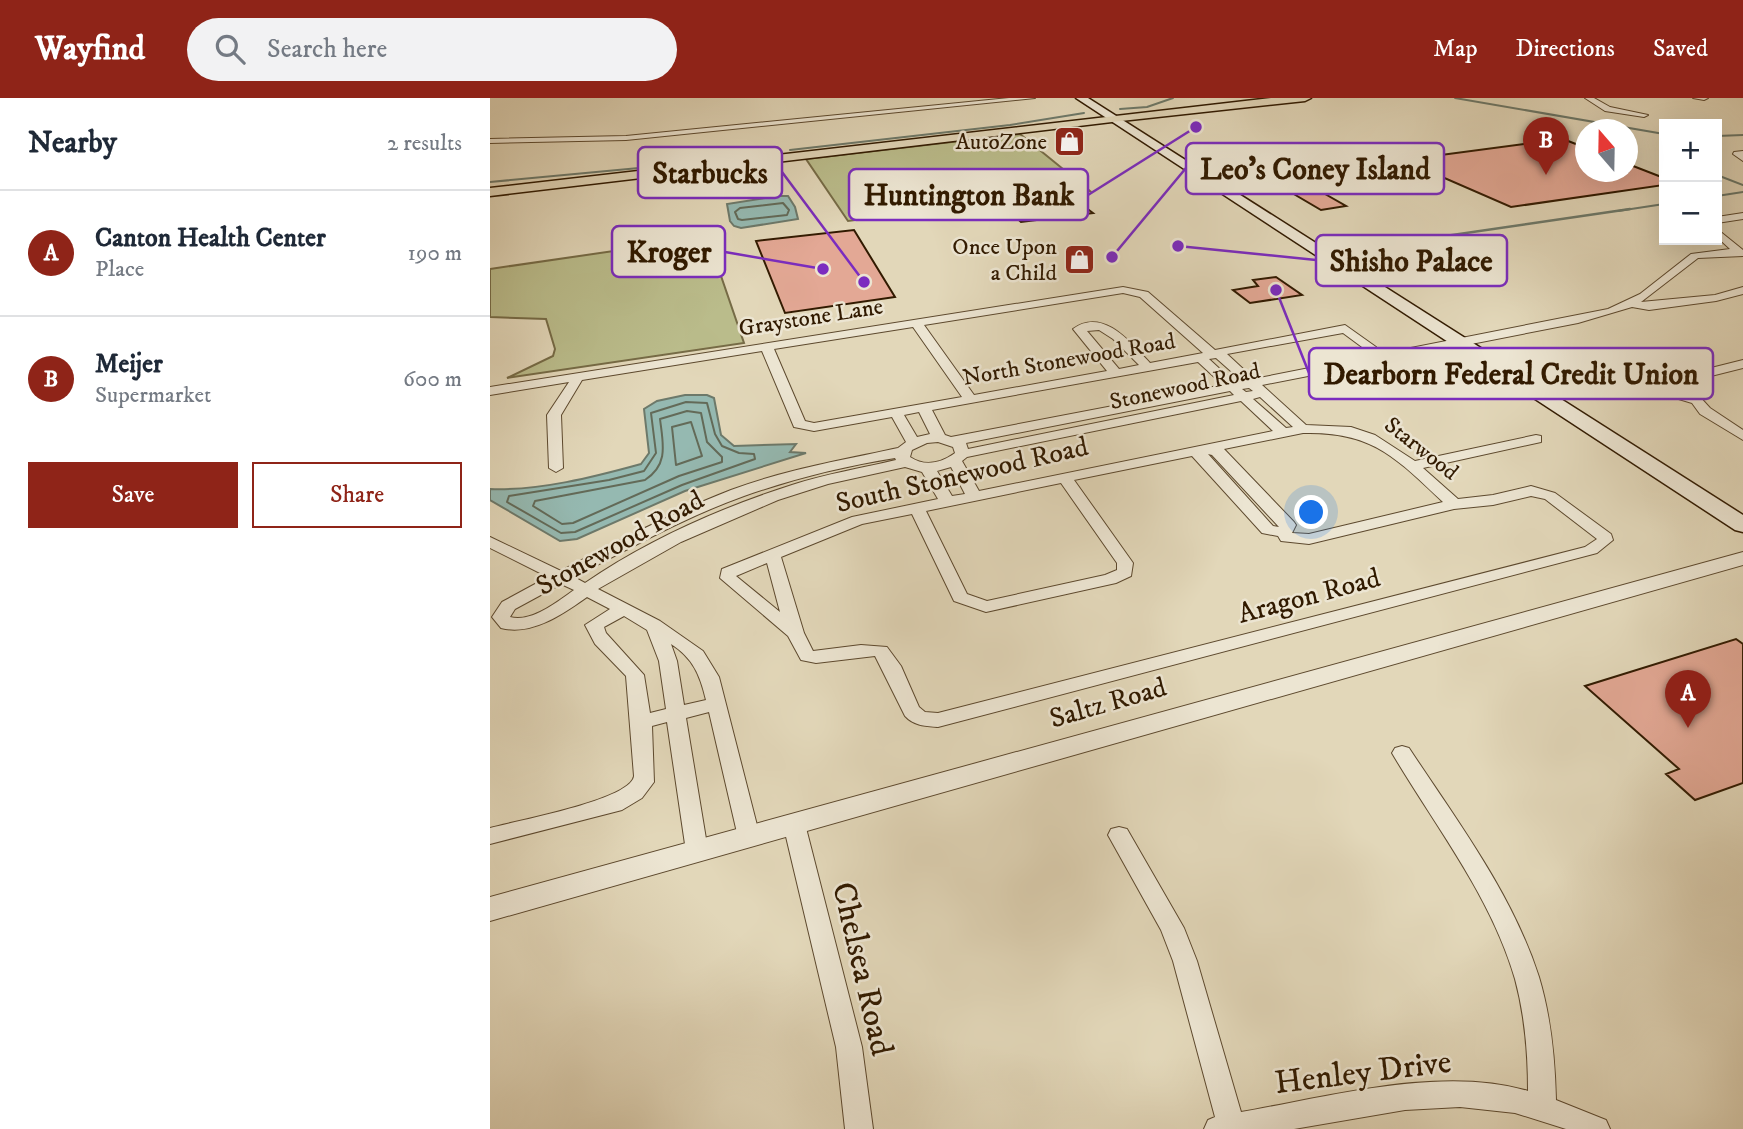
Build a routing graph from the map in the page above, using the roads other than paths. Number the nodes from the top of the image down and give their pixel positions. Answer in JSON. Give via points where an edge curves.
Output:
{"nodes":[{"id":1,"x":1031,"y":98,"type":"edge"},
{"id":2,"x":1080,"y":98,"type":"edge"},
{"id":3,"x":1305,"y":98,"type":"edge"},
{"id":4,"x":1589,"y":98,"type":"edge"},
{"id":5,"x":1697,"y":98,"type":"edge"},
{"id":6,"x":1704,"y":98,"type":"edge"},
{"id":7,"x":1644,"y":115,"type":"dead end"},
{"id":8,"x":1112,"y":118,"type":"junction"},
{"id":9,"x":490,"y":141,"type":"edge"},
{"id":10,"x":490,"y":192,"type":"edge"},
{"id":11,"x":1743,"y":216,"type":"edge"},
{"id":12,"x":1722,"y":219,"type":"edge"},
{"id":13,"x":1723,"y":232,"type":"edge"},
{"id":14,"x":1740,"y":252,"type":"edge"},
{"id":15,"x":1743,"y":277,"type":"edge"},
{"id":16,"x":1743,"y":290,"type":"edge"},
{"id":17,"x":1628,"y":303,"type":"junction"},
{"id":18,"x":1570,"y":312,"type":"junction"},
{"id":19,"x":1583,"y":319,"type":"junction"},
{"id":20,"x":916,"y":323,"type":"junction"},
{"id":21,"x":1494,"y":327,"type":"junction"},
{"id":22,"x":1508,"y":335,"type":"junction"},
{"id":23,"x":1462,"y":343,"type":"junction"},
{"id":24,"x":766,"y":346,"type":"junction"},
{"id":25,"x":1370,"y":347,"type":"dead end"},
{"id":26,"x":1211,"y":356,"type":"junction"},
{"id":27,"x":1362,"y":362,"type":"junction"},
{"id":28,"x":1743,"y":364,"type":"edge"},
{"id":29,"x":1148,"y":368,"type":"junction"},
{"id":30,"x":1375,"y":371,"type":"junction"},
{"id":31,"x":1116,"y":373,"type":"junction"},
{"id":32,"x":577,"y":377,"type":"junction"},
{"id":33,"x":1697,"y":381,"type":"junction"},
{"id":34,"x":1253,"y":383,"type":"junction"},
{"id":35,"x":1233,"y":387,"type":"junction"},
{"id":36,"x":490,"y":391,"type":"edge"},
{"id":37,"x":1264,"y":393,"type":"junction"},
{"id":38,"x":1244,"y":397,"type":"junction"},
{"id":39,"x":970,"y":399,"type":"junction"},
{"id":40,"x":1697,"y":400,"type":"junction"},
{"id":41,"x":923,"y":408,"type":"junction"},
{"id":42,"x":896,"y":412,"type":"junction"},
{"id":43,"x":1303,"y":429,"type":"junction"},
{"id":44,"x":1283,"y":433,"type":"junction"},
{"id":45,"x":1743,"y":436,"type":"edge"},
{"id":46,"x":939,"y":438,"type":"junction"},
{"id":47,"x":1536,"y":439,"type":"dead end"},
{"id":48,"x":1204,"y":449,"type":"junction"},
{"id":49,"x":907,"y":452,"type":"junction"},
{"id":50,"x":957,"y":452,"type":"junction"},
{"id":51,"x":1412,"y":466,"type":"junction"},
{"id":52,"x":927,"y":467,"type":"junction"},
{"id":53,"x":556,"y":468,"type":"dead end"},
{"id":54,"x":1065,"y":478,"type":"junction"},
{"id":55,"x":974,"y":496,"type":"junction"},
{"id":56,"x":947,"y":502,"type":"junction"},
{"id":57,"x":1454,"y":505,"type":"junction"},
{"id":58,"x":917,"y":508,"type":"junction"},
{"id":59,"x":1743,"y":525,"type":"edge"},
{"id":60,"x":490,"y":542,"type":"edge"},
{"id":61,"x":773,"y":556,"type":"junction"},
{"id":62,"x":1743,"y":558,"type":"edge"},
{"id":63,"x":564,"y":577,"type":"junction"},
{"id":64,"x":586,"y":590,"type":"junction"},
{"id":65,"x":623,"y":609,"type":"junction"},
{"id":66,"x":654,"y":625,"type":"junction"},
{"id":67,"x":795,"y":633,"type":"junction"},
{"id":68,"x":717,"y":704,"type":"junction"},
{"id":69,"x":676,"y":714,"type":"junction"},
{"id":70,"x":640,"y":722,"type":"junction"},
{"id":71,"x":1402,"y":753,"type":"dead end"},
{"id":72,"x":794,"y":824,"type":"junction"},
{"id":73,"x":1119,"y":835,"type":"dead end"},
{"id":74,"x":490,"y":836,"type":"edge"},
{"id":75,"x":749,"y":837,"type":"junction"},
{"id":76,"x":696,"y":851,"type":"junction"},
{"id":77,"x":490,"y":909,"type":"edge"},
{"id":78,"x":1542,"y":1107,"type":"junction"},
{"id":79,"x":1225,"y":1128,"type":"edge"},
{"id":80,"x":859,"y":1129,"type":"edge"},
{"id":81,"x":1596,"y":1129,"type":"edge"}],
"edges":[{"from":1,"to":9,"type":"street","via":[[636,137]]},
{"from":2,"to":8,"type":"main road"},
{"from":3,"to":8,"type":"main road"},
{"from":4,"to":7,"type":"street","via":[[1608,109]]},
{"from":5,"to":6,"type":"street"},
{"from":8,"to":10,"type":"main road"},
{"from":8,"to":23,"type":"main road"},
{"from":11,"to":12,"type":"street"},
{"from":13,"to":14,"type":"street"},
{"from":14,"to":17,"type":"street","via":[[1693,254]]},
{"from":15,"to":16,"type":"street","via":[[1734,285]]},
{"from":16,"to":17,"type":"street","via":[[1650,307]]},
{"from":17,"to":18,"type":"street"},
{"from":17,"to":19,"type":"street"},
{"from":18,"to":19,"type":"street"},
{"from":18,"to":21,"type":"street"},
{"from":19,"to":22,"type":"street"},
{"from":20,"to":24,"type":"street","name":"Graystone Lane"},
{"from":20,"to":26,"type":"street","name":"Graystone Lane","via":[[1140,291]]},
{"from":20,"to":39,"type":"street"},
{"from":21,"to":22,"type":"street"},
{"from":21,"to":23,"type":"street"},
{"from":22,"to":23,"type":"street"},
{"from":23,"to":27,"type":"street","name":"Stonewood Road"},
{"from":23,"to":30,"type":"street","name":"Stonewood Road"},
{"from":23,"to":59,"type":"main road"},
{"from":24,"to":32,"type":"street","name":"Graystone Lane"},
{"from":24,"to":42,"type":"street","name":"North Stonewood Road","via":[[799,424],[814,427]]},
{"from":25,"to":26,"type":"street","name":"North Stonewood Road","via":[[1345,329]]},
{"from":26,"to":29,"type":"street","name":"North Stonewood Road"},
{"from":26,"to":34,"type":"street"},
{"from":26,"to":35,"type":"street"},
{"from":27,"to":30,"type":"street"},
{"from":27,"to":34,"type":"street","name":"Stonewood Road"},
{"from":28,"to":33,"type":"street","via":[[1707,373]]},
{"from":29,"to":31,"type":"street","name":"North Stonewood Road"},
{"from":29,"to":31,"type":"street","via":[[1107,327],[1079,329]]},
{"from":30,"to":37,"type":"street","name":"Stonewood Road"},
{"from":31,"to":39,"type":"street","name":"North Stonewood Road"},
{"from":32,"to":36,"type":"street","name":"Graystone Lane"},
{"from":32,"to":53,"type":"street","via":[[573,391],[554,415]]},
{"from":33,"to":40,"type":"street"},
{"from":33,"to":40,"type":"street","via":[[1661,377],[1649,382]]},
{"from":34,"to":35,"type":"street","name":"Stonewood Road"},
{"from":34,"to":37,"type":"street"},
{"from":35,"to":38,"type":"street"},
{"from":35,"to":50,"type":"street","name":"Stonewood Road"},
{"from":37,"to":38,"type":"street","name":"Stonewood Road"},
{"from":37,"to":43,"type":"street"},
{"from":38,"to":44,"type":"street"},
{"from":38,"to":50,"type":"street","name":"Stonewood Road"},
{"from":39,"to":41,"type":"street","name":"North Stonewood Road"},
{"from":40,"to":45,"type":"street","via":[[1705,411]]},
{"from":41,"to":42,"type":"street","name":"North Stonewood Road"},
{"from":41,"to":46,"type":"street"},
{"from":42,"to":49,"type":"street"},
{"from":43,"to":44,"type":"street","name":"South Stonewood Road"},
{"from":43,"to":51,"type":"street","name":"Starwood","via":[[1360,432],[1381,441]]},
{"from":44,"to":48,"type":"street","name":"South Stonewood Road"},
{"from":46,"to":49,"type":"street"},
{"from":46,"to":50,"type":"street"},
{"from":47,"to":51,"type":"street"},
{"from":48,"to":54,"type":"street","name":"South Stonewood Road"},
{"from":48,"to":57,"type":"street","via":[[1217,451],[1288,525],[1285,535],[1309,539]]},
{"from":49,"to":52,"type":"street"},
{"from":49,"to":63,"type":"street","name":"Stonewood Road","via":[[833,466],[738,493],[647,533]]},
{"from":49,"to":64,"type":"street","name":"Stonewood Road","via":[[711,519]]},
{"from":50,"to":52,"type":"street"},
{"from":50,"to":55,"type":"street"},
{"from":51,"to":57,"type":"street","name":"Starwood"},
{"from":52,"to":56,"type":"street"},
{"from":54,"to":55,"type":"street","name":"South Stonewood Road"},
{"from":54,"to":58,"type":"street","via":[[1125,563],[1125,572],[986,607],[960,597]]},
{"from":55,"to":56,"type":"street","name":"South Stonewood Road"},
{"from":56,"to":58,"type":"street","name":"South Stonewood Road"},
{"from":57,"to":67,"type":"street","name":"Aragon Road","via":[[1540,492],[1603,534],[1605,540],[1591,550],[947,718],[927,719],[912,712],[890,659],[881,650],[807,656]]},
{"from":58,"to":61,"type":"street","name":"South Stonewood Road","via":[[859,520]]},
{"from":60,"to":63,"type":"street"},
{"from":61,"to":67,"type":"street"},
{"from":61,"to":67,"type":"street","name":"South Stonewood Road","via":[[728,573],[728,578]]},
{"from":62,"to":72,"type":"street","name":"Saltz Road"},
{"from":63,"to":64,"type":"street"},
{"from":63,"to":64,"type":"street","name":"Stonewood Road","via":[[508,606],[501,617],[507,624],[519,625],[542,618]]},
{"from":64,"to":65,"type":"street"},
{"from":65,"to":66,"type":"street"},
{"from":65,"to":70,"type":"street","via":[[594,625],[597,636],[636,676]]},
{"from":66,"to":68,"type":"street","via":[[694,652],[710,677]]},
{"from":66,"to":69,"type":"street","via":[[668,661]]},
{"from":68,"to":69,"type":"street"},
{"from":68,"to":75,"type":"street"},
{"from":69,"to":70,"type":"street"},
{"from":69,"to":76,"type":"street"},
{"from":70,"to":74,"type":"street","via":[[645,781],[631,796]]},
{"from":71,"to":78,"type":"street","via":[[1513,940],[1536,1014]]},
{"from":72,"to":75,"type":"street","name":"Saltz Road"},
{"from":72,"to":80,"type":"street","name":"Chelsea Road","via":[[849,1047]]},
{"from":73,"to":79,"type":"street","via":[[1172,928],[1185,961]]},
{"from":75,"to":76,"type":"street","name":"Saltz Road"},
{"from":76,"to":77,"type":"street","name":"Saltz Road"},
{"from":78,"to":79,"type":"street","name":"Henley Drive","via":[[1487,1096],[1432,1094]]},
{"from":78,"to":81,"type":"street","name":"Henley Drive"}]}
